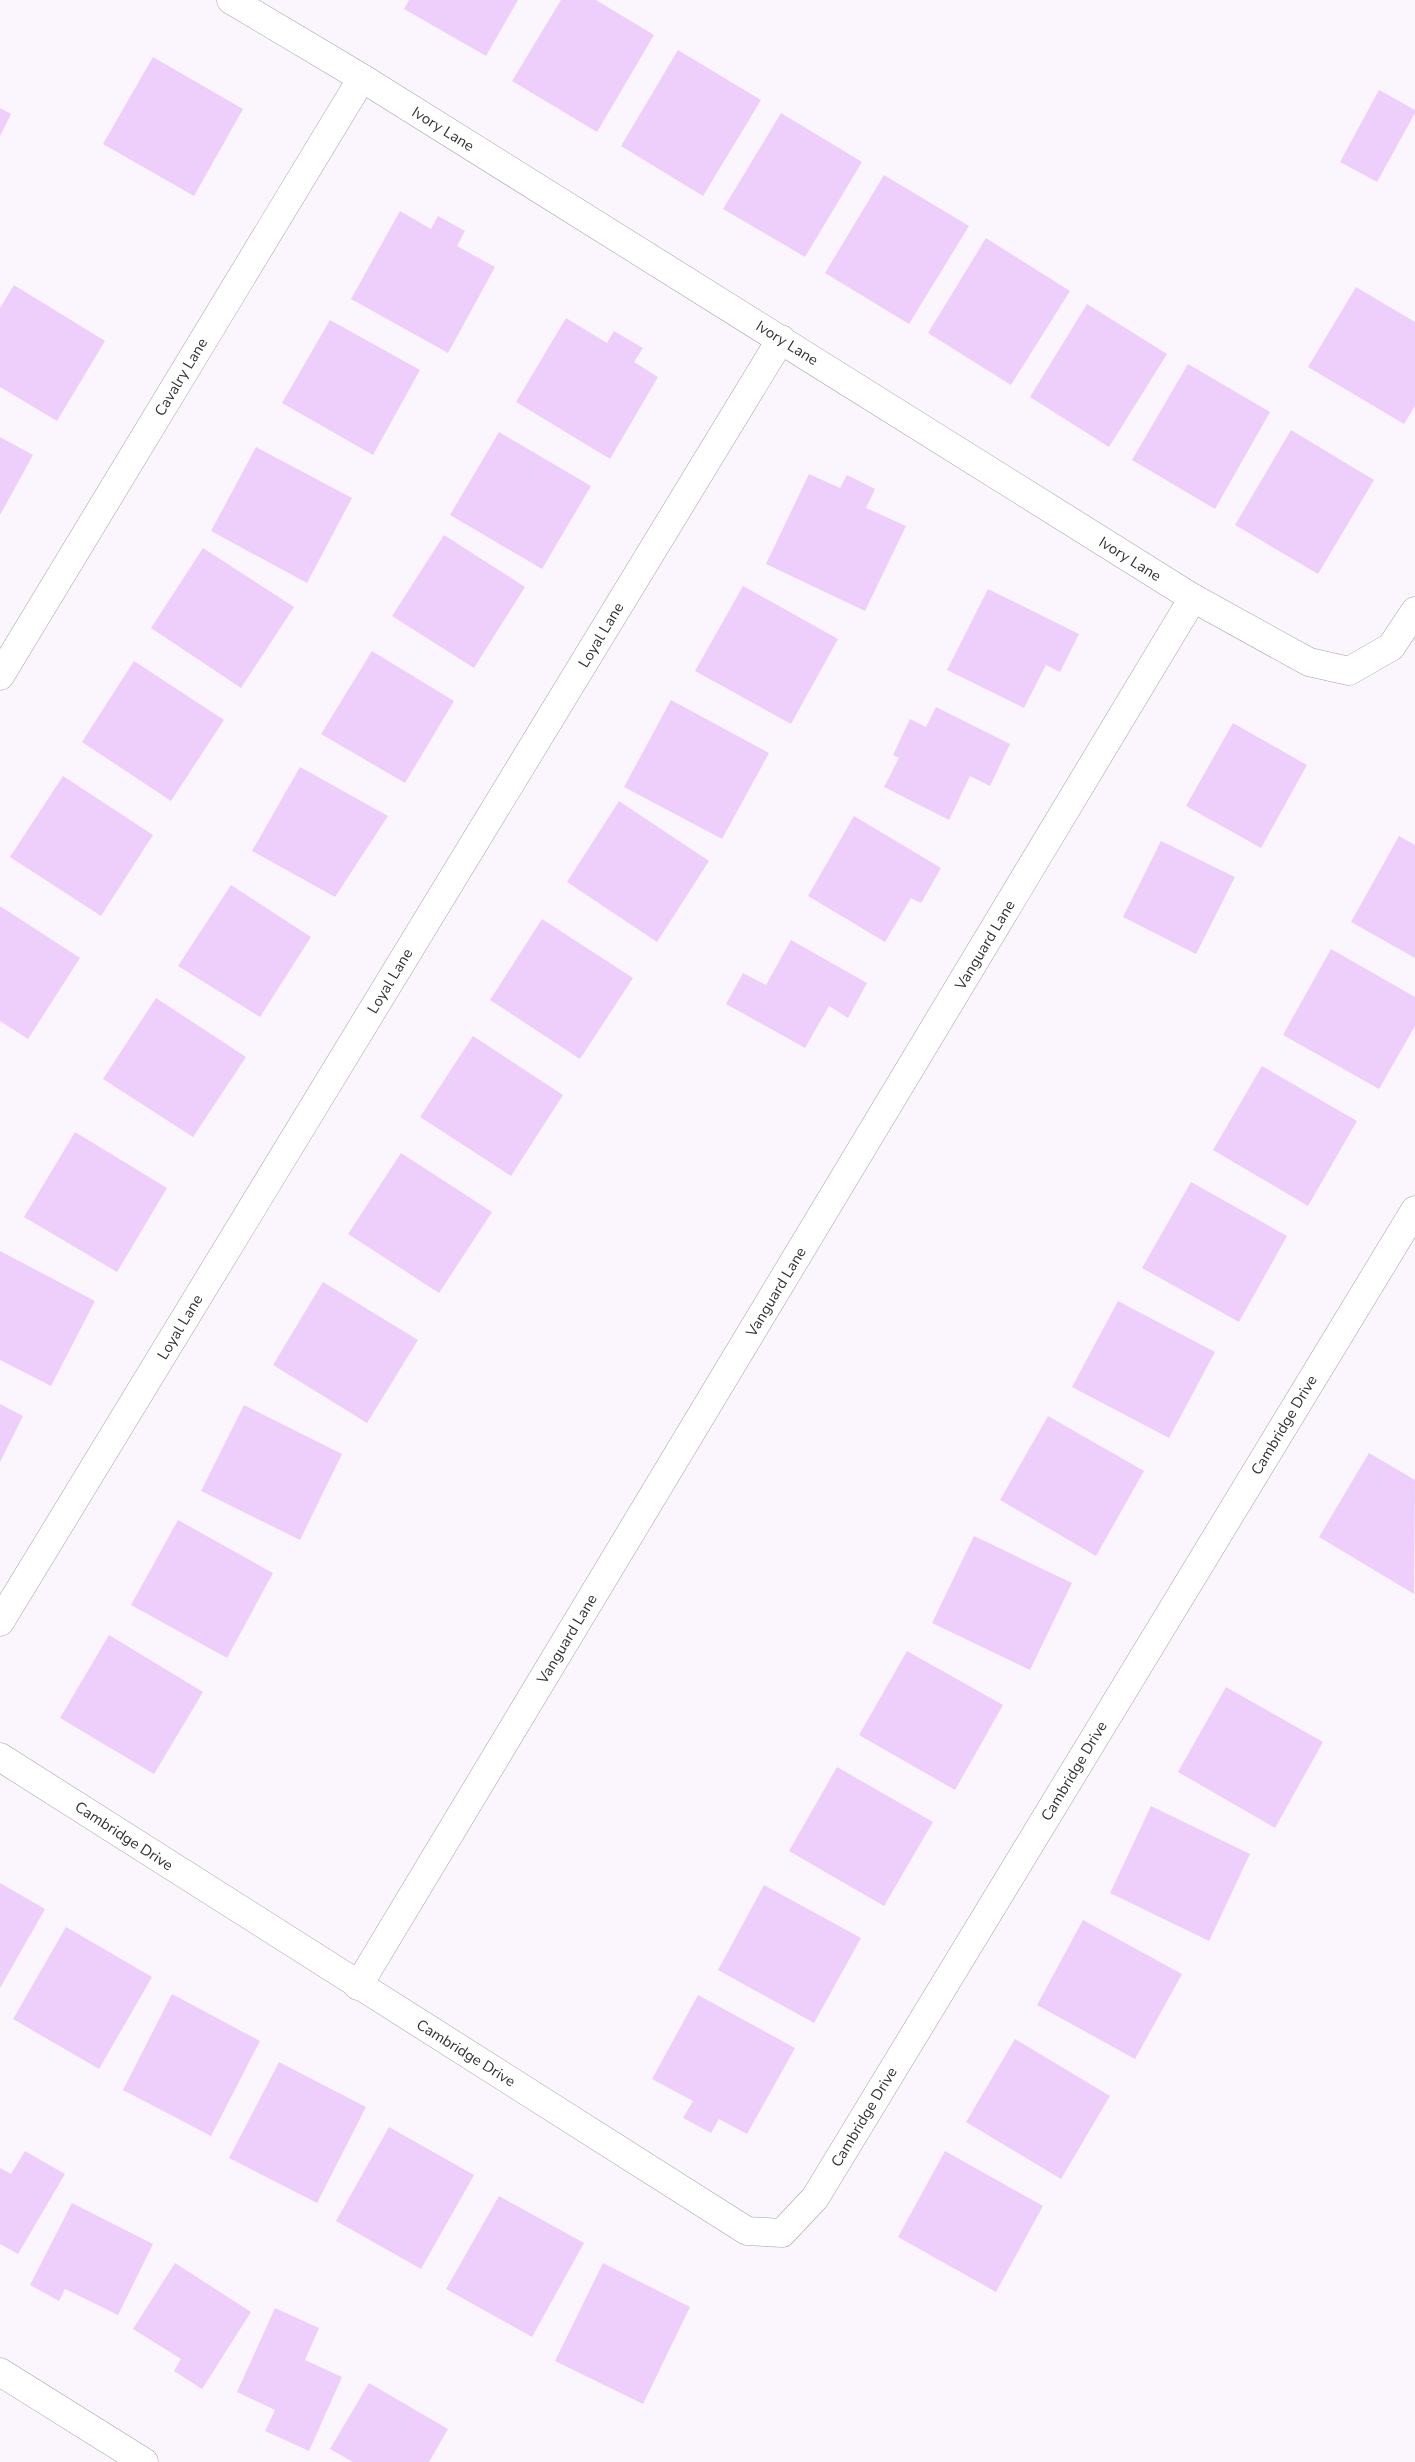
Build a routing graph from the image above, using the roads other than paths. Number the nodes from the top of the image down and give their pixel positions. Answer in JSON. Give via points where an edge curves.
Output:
{"nodes":[{"id":1,"x":231,"y":0,"type":"edge"},
{"id":2,"x":362,"y":78,"type":"junction"},
{"id":3,"x":780,"y":339,"type":"junction"},
{"id":4,"x":1193,"y":598,"type":"junction"},
{"id":5,"x":1415,"y":611,"type":"edge"},
{"id":6,"x":0,"y":676,"type":"edge"},
{"id":7,"x":1415,"y":1210,"type":"edge"},
{"id":8,"x":0,"y":1622,"type":"edge"},
{"id":9,"x":0,"y":1757,"type":"edge"},
{"id":10,"x":358,"y":1986,"type":"junction"},
{"id":11,"x":0,"y":2372,"type":"edge"},
{"id":12,"x":144,"y":2462,"type":"edge"}],
"edges":[{"from":1,"to":2,"type":"street","name":"Ivory Lane"},
{"from":2,"to":3,"type":"street","name":"Ivory Lane"},
{"from":2,"to":6,"type":"street","name":"Cavalry Lane"},
{"from":3,"to":4,"type":"street","name":"Ivory Lane"},
{"from":3,"to":8,"type":"street","name":"Loyal Lane"},
{"from":4,"to":5,"type":"street","name":"Ivory Lane","via":[[1309,662],[1349,671],[1391,648]]},
{"from":4,"to":10,"type":"street","name":"Vanguard Lane"},
{"from":7,"to":10,"type":"street","name":"Cambridge Drive","via":[[815,2198],[782,2233],[747,2231]]},
{"from":9,"to":10,"type":"street","name":"Cambridge Drive"},
{"from":11,"to":12,"type":"street"}]}
